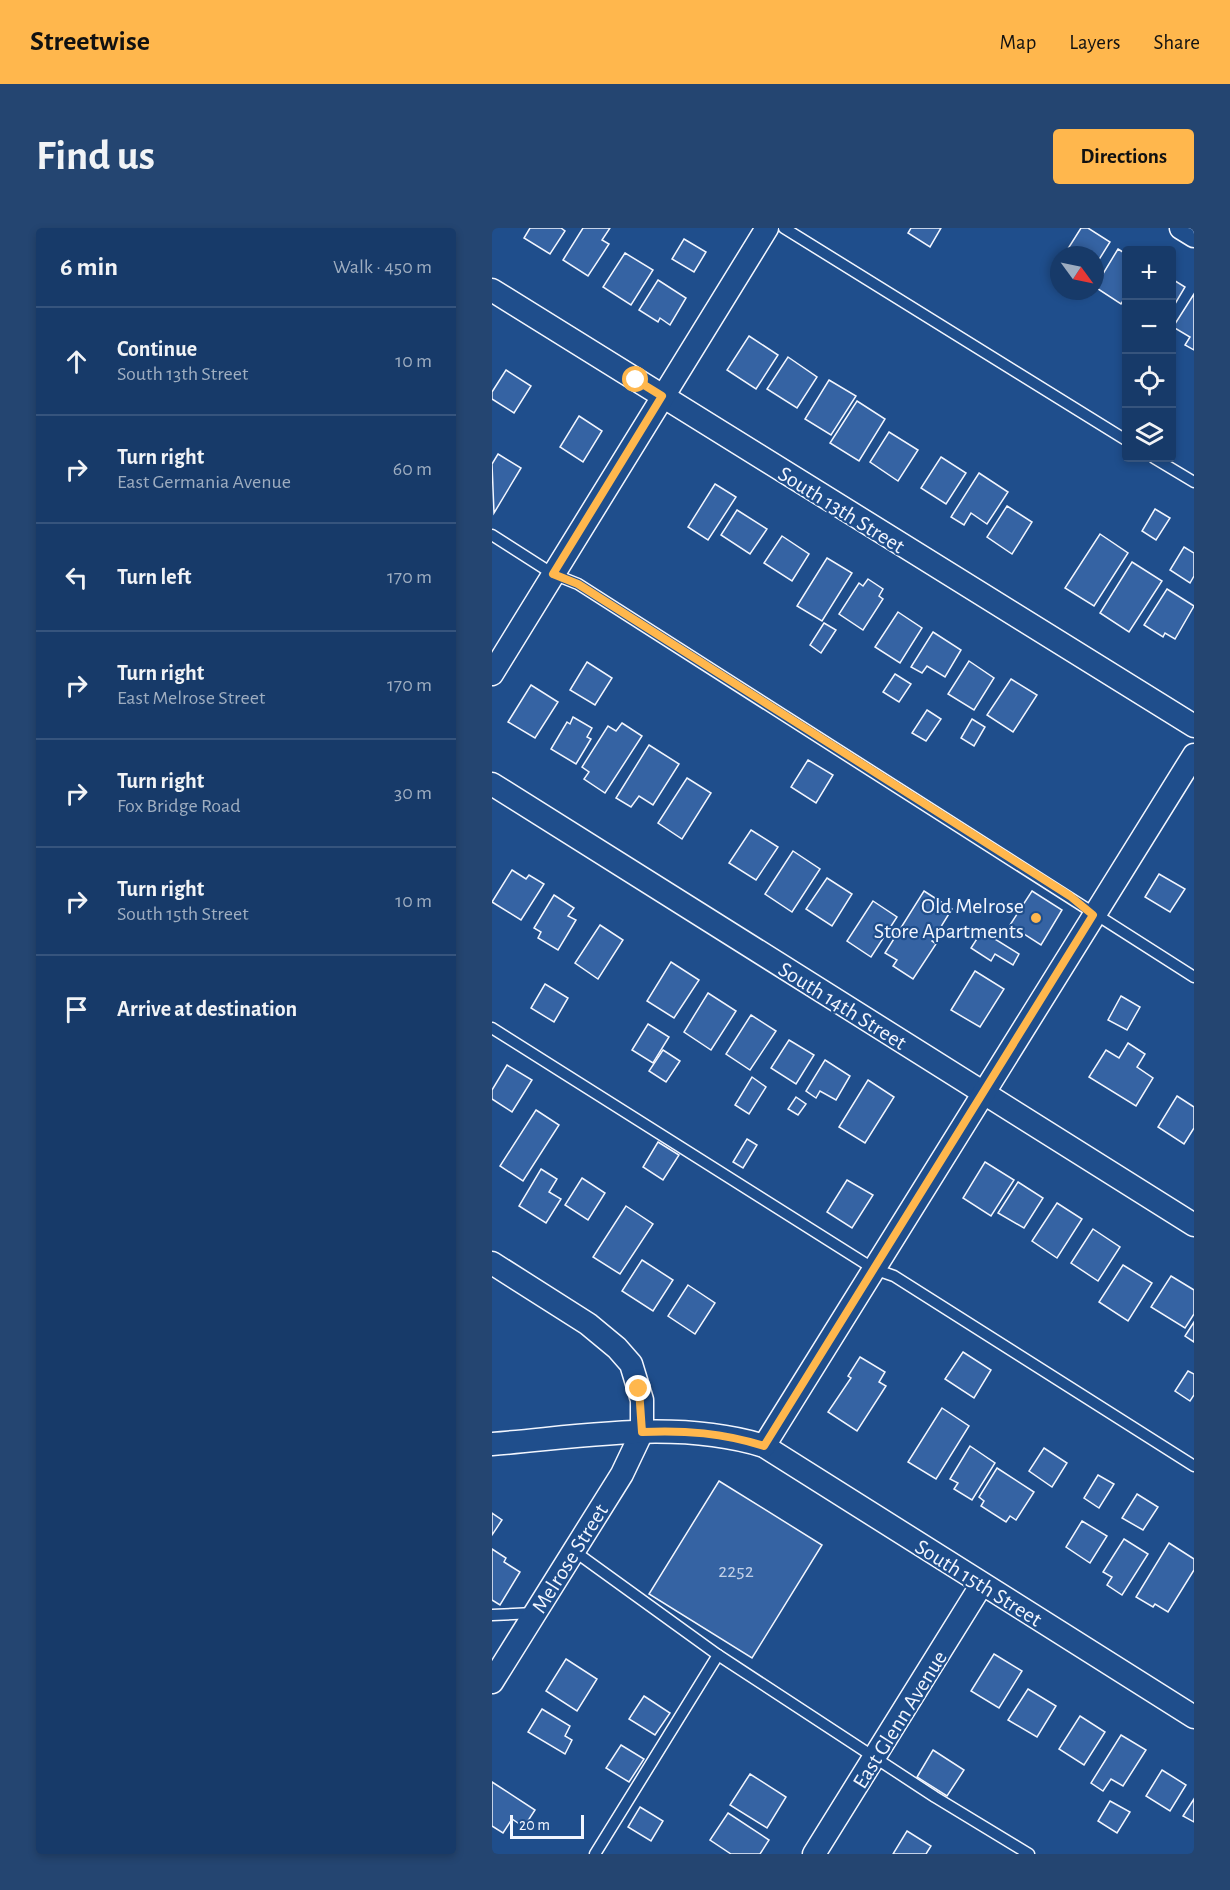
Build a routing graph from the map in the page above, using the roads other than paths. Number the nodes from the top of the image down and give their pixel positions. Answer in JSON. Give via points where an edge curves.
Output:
{"nodes":[{"id":1,"x":767,"y":228,"type":"edge"},
{"id":2,"x":784,"y":228,"type":"edge"},
{"id":3,"x":1181,"y":228,"type":"edge"},
{"id":4,"x":1194,"y":236,"type":"edge"},
{"id":5,"x":492,"y":290,"type":"edge"},
{"id":6,"x":662,"y":396,"type":"junction"},
{"id":7,"x":1122,"y":438,"type":"edge"},
{"id":8,"x":1161,"y":462,"type":"edge"},
{"id":9,"x":1194,"y":482,"type":"edge"},
{"id":10,"x":492,"y":535,"type":"edge"},
{"id":11,"x":553,"y":574,"type":"junction"},
{"id":12,"x":492,"y":674,"type":"edge"},
{"id":13,"x":1194,"y":726,"type":"edge"},
{"id":14,"x":1194,"y":755,"type":"edge"},
{"id":15,"x":492,"y":784,"type":"edge"},
{"id":16,"x":1093,"y":915,"type":"junction"},
{"id":17,"x":1194,"y":977,"type":"edge"},
{"id":18,"x":492,"y":1028,"type":"edge"},
{"id":19,"x":983,"y":1093,"type":"junction"},
{"id":20,"x":1194,"y":1225,"type":"edge"},
{"id":21,"x":492,"y":1263,"type":"edge"},
{"id":22,"x":874,"y":1269,"type":"junction"},
{"id":23,"x":642,"y":1432,"type":"junction"},
{"id":24,"x":492,"y":1444,"type":"edge"},
{"id":25,"x":764,"y":1446,"type":"junction"},
{"id":26,"x":1194,"y":1466,"type":"edge"},
{"id":27,"x":574,"y":1551,"type":"junction"},
{"id":28,"x":982,"y":1584,"type":"junction"},
{"id":29,"x":534,"y":1613,"type":"junction"},
{"id":30,"x":492,"y":1615,"type":"edge"},
{"id":31,"x":718,"y":1655,"type":"junction"},
{"id":32,"x":492,"y":1682,"type":"edge"},
{"id":33,"x":1194,"y":1717,"type":"edge"},
{"id":34,"x":875,"y":1758,"type":"junction"},
{"id":35,"x":595,"y":1854,"type":"edge"},
{"id":36,"x":814,"y":1854,"type":"edge"},
{"id":37,"x":1028,"y":1854,"type":"edge"}],
"edges":[{"from":1,"to":6,"type":"street"},
{"from":2,"to":7,"type":"lane"},
{"from":3,"to":4,"type":"street"},
{"from":5,"to":6,"type":"street","name":"South 13th Street"},
{"from":6,"to":11,"type":"street"},
{"from":6,"to":13,"type":"street","name":"South 13th Street"},
{"from":8,"to":9,"type":"lane"},
{"from":10,"to":11,"type":"lane"},
{"from":11,"to":12,"type":"street"},
{"from":11,"to":16,"type":"lane","via":[[588,590],[1070,896]]},
{"from":14,"to":16,"type":"street"},
{"from":15,"to":19,"type":"street","name":"South 14th Street"},
{"from":16,"to":17,"type":"lane"},
{"from":16,"to":19,"type":"street"},
{"from":18,"to":22,"type":"lane"},
{"from":19,"to":20,"type":"street","name":"South 14th Street"},
{"from":19,"to":22,"type":"street"},
{"from":21,"to":23,"type":"street","via":[[588,1324],[617,1348],[631,1364],[642,1400]]},
{"from":22,"to":25,"type":"street"},
{"from":22,"to":26,"type":"lane","via":[[894,1276]]},
{"from":23,"to":24,"type":"street","name":"South 15th Street"},
{"from":23,"to":25,"type":"street","name":"South 15th Street","via":[[684,1430],[728,1435]]},
{"from":23,"to":27,"type":"street","name":"Melrose Street","via":[[622,1474]]},
{"from":25,"to":28,"type":"street","name":"South 15th Street"},
{"from":27,"to":29,"type":"street","name":"Melrose Street"},
{"from":27,"to":31,"type":"lane"},
{"from":28,"to":33,"type":"street","name":"South 15th Street"},
{"from":28,"to":34,"type":"street","name":"East Glenn Avenue"},
{"from":29,"to":30,"type":"lane"},
{"from":29,"to":32,"type":"street","name":"Melrose Street"},
{"from":31,"to":34,"type":"lane"},
{"from":31,"to":35,"type":"lane"},
{"from":34,"to":36,"type":"street","name":"East Glenn Avenue"},
{"from":34,"to":37,"type":"lane"}]}
